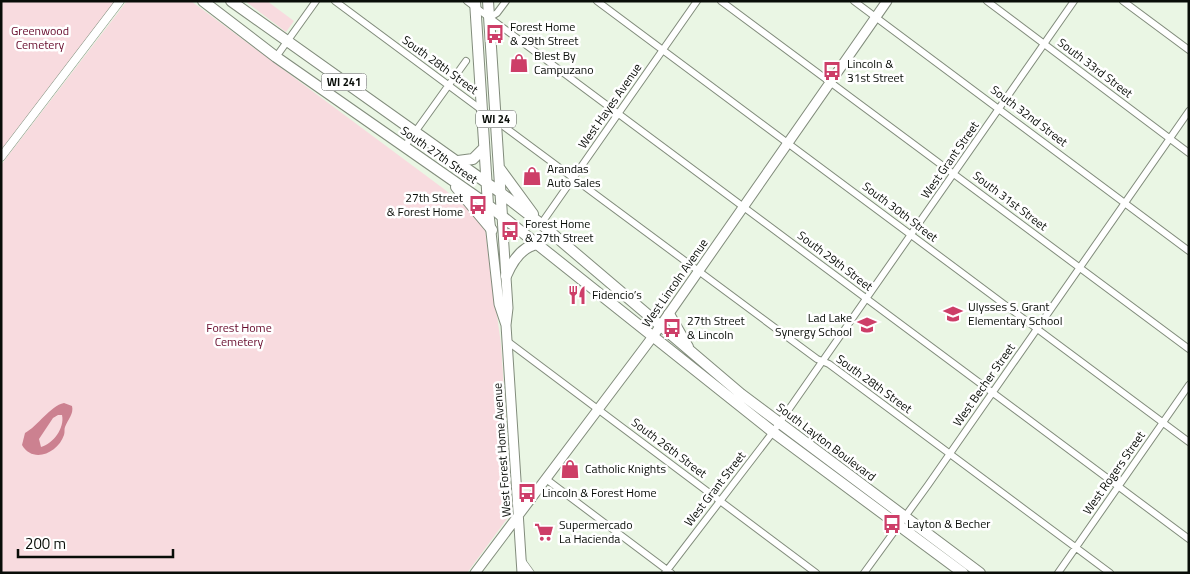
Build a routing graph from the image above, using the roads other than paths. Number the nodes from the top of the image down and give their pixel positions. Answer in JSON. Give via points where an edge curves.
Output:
{"nodes":[{"id":1,"x":120,"y":1,"type":"edge"},
{"id":2,"x":204,"y":1,"type":"edge"},
{"id":3,"x":231,"y":1,"type":"edge"},
{"id":4,"x":316,"y":1,"type":"edge"},
{"id":5,"x":335,"y":1,"type":"edge"},
{"id":6,"x":467,"y":1,"type":"edge"},
{"id":7,"x":488,"y":1,"type":"edge"},
{"id":8,"x":506,"y":1,"type":"edge"},
{"id":9,"x":597,"y":1,"type":"edge"},
{"id":10,"x":697,"y":1,"type":"edge"},
{"id":11,"x":721,"y":1,"type":"edge"},
{"id":12,"x":854,"y":1,"type":"edge"},
{"id":13,"x":887,"y":1,"type":"edge"},
{"id":14,"x":987,"y":1,"type":"edge"},
{"id":15,"x":1074,"y":1,"type":"edge"},
{"id":16,"x":1123,"y":1,"type":"edge"},
{"id":17,"x":475,"y":5,"type":"edge"},
{"id":18,"x":876,"y":17,"type":"junction"},
{"id":19,"x":489,"y":18,"type":"junction"},
{"id":20,"x":287,"y":43,"type":"junction"},
{"id":21,"x":1044,"y":44,"type":"junction"},
{"id":22,"x":663,"y":50,"type":"junction"},
{"id":23,"x":1189,"y":50,"type":"edge"},
{"id":24,"x":276,"y":57,"type":"junction"},
{"id":25,"x":466,"y":61,"type":"dead end"},
{"id":26,"x":831,"y":82,"type":"junction"},
{"id":27,"x":449,"y":86,"type":"junction"},
{"id":28,"x":1000,"y":108,"type":"junction"},
{"id":29,"x":481,"y":109,"type":"junction"},
{"id":30,"x":1189,"y":111,"type":"edge"},
{"id":31,"x":618,"y":114,"type":"junction"},
{"id":32,"x":496,"y":120,"type":"junction"},
{"id":33,"x":416,"y":132,"type":"junction"},
{"id":34,"x":1170,"y":138,"type":"junction"},
{"id":35,"x":789,"y":144,"type":"junction"},
{"id":36,"x":405,"y":146,"type":"junction"},
{"id":37,"x":484,"y":148,"type":"junction"},
{"id":38,"x":1189,"y":153,"type":"edge"},
{"id":39,"x":1,"y":157,"type":"edge"},
{"id":40,"x":458,"y":162,"type":"junction"},
{"id":41,"x":499,"y":166,"type":"junction"},
{"id":42,"x":443,"y":173,"type":"junction"},
{"id":43,"x":954,"y":174,"type":"junction"},
{"id":44,"x":574,"y":178,"type":"junction"},
{"id":45,"x":486,"y":183,"type":"junction"},
{"id":46,"x":500,"y":193,"type":"junction"},
{"id":47,"x":1124,"y":203,"type":"junction"},
{"id":48,"x":488,"y":205,"type":"junction"},
{"id":49,"x":744,"y":208,"type":"junction"},
{"id":50,"x":502,"y":216,"type":"junction"},
{"id":51,"x":541,"y":224,"type":"junction"},
{"id":52,"x":492,"y":230,"type":"junction"},
{"id":53,"x":912,"y":236,"type":"junction"},
{"id":54,"x":538,"y":244,"type":"junction"},
{"id":55,"x":1189,"y":251,"type":"edge"},
{"id":56,"x":1080,"y":267,"type":"junction"},
{"id":57,"x":699,"y":271,"type":"junction"},
{"id":58,"x":506,"y":276,"type":"junction"},
{"id":59,"x":867,"y":299,"type":"junction"},
{"id":60,"x":669,"y":314,"type":"junction"},
{"id":61,"x":506,"y":325,"type":"junction"},
{"id":62,"x":660,"y":326,"type":"junction"},
{"id":63,"x":1037,"y":328,"type":"junction"},
{"id":64,"x":654,"y":336,"type":"junction"},
{"id":65,"x":507,"y":341,"type":"junction"},
{"id":66,"x":1189,"y":349,"type":"edge"},
{"id":67,"x":691,"y":352,"type":"junction"},
{"id":68,"x":823,"y":361,"type":"junction"},
{"id":69,"x":1189,"y":385,"type":"edge"},
{"id":70,"x":992,"y":393,"type":"junction"},
{"id":71,"x":599,"y":409,"type":"junction"},
{"id":72,"x":1163,"y":422,"type":"junction"},
{"id":73,"x":780,"y":423,"type":"junction"},
{"id":74,"x":773,"y":432,"type":"junction"},
{"id":75,"x":1189,"y":442,"type":"edge"},
{"id":76,"x":950,"y":454,"type":"junction"},
{"id":77,"x":546,"y":479,"type":"junction"},
{"id":78,"x":1118,"y":487,"type":"junction"},
{"id":79,"x":720,"y":500,"type":"junction"},
{"id":80,"x":519,"y":515,"type":"junction"},
{"id":81,"x":906,"y":516,"type":"junction"},
{"id":82,"x":899,"y":526,"type":"junction"},
{"id":83,"x":1189,"y":540,"type":"edge"},
{"id":84,"x":1076,"y":547,"type":"junction"},
{"id":85,"x":522,"y":562,"type":"junction"},
{"id":86,"x":668,"y":572,"type":"edge"},
{"id":87,"x":475,"y":573,"type":"edge"},
{"id":88,"x":522,"y":573,"type":"edge"},
{"id":89,"x":530,"y":573,"type":"edge"},
{"id":90,"x":816,"y":573,"type":"edge"},
{"id":91,"x":864,"y":573,"type":"edge"},
{"id":92,"x":962,"y":573,"type":"edge"},
{"id":93,"x":980,"y":573,"type":"edge"},
{"id":94,"x":1058,"y":573,"type":"edge"},
{"id":95,"x":1110,"y":573,"type":"edge"}],
"edges":[{"from":1,"to":39,"type":"street"},
{"from":2,"to":24,"type":"main road","name":"South 27th Street","number":"WI 241"},
{"from":3,"to":20,"type":"main road","name":"South 27th Street","number":"WI 241"},
{"from":4,"to":20,"type":"street"},
{"from":5,"to":27,"type":"street","name":"South 28th Street"},
{"from":6,"to":17,"type":"street","name":"South 29th Street"},
{"from":7,"to":19,"type":"main road","name":"West Forest Home Avenue","number":"WI 24"},
{"from":8,"to":19,"type":"street"},
{"from":9,"to":22,"type":"street","name":"South 30th Street"},
{"from":10,"to":22,"type":"street","name":"West Hayes Avenue"},
{"from":11,"to":26,"type":"street","name":"South 31st Street"},
{"from":12,"to":18,"type":"street","name":"South 32nd Street"},
{"from":13,"to":18,"type":"main road","name":"West Lincoln Avenue"},
{"from":14,"to":21,"type":"street","name":"South 33rd Street"},
{"from":15,"to":21,"type":"street","name":"West Grant Street"},
{"from":16,"to":23,"type":"street"},
{"from":17,"to":19,"type":"street","name":"South 29th Street"},
{"from":17,"to":29,"type":"main road","name":"West Forest Home Avenue","number":"WI 24"},
{"from":18,"to":26,"type":"main road","name":"West Lincoln Avenue"},
{"from":18,"to":28,"type":"street","name":"South 32nd Street"},
{"from":19,"to":31,"type":"street","name":"South 29th Street"},
{"from":19,"to":32,"type":"main road","name":"West Forest Home Avenue","number":"WI 24"},
{"from":20,"to":24,"type":"street"},
{"from":20,"to":33,"type":"main road","name":"South 27th Street","number":"WI 241"},
{"from":21,"to":28,"type":"street","name":"West Grant Street"},
{"from":21,"to":34,"type":"street","name":"South 33rd Street"},
{"from":22,"to":31,"type":"street","name":"West Hayes Avenue"},
{"from":22,"to":35,"type":"street","name":"South 30th Street"},
{"from":24,"to":36,"type":"main road","name":"South 27th Street","number":"WI 241"},
{"from":25,"to":27,"type":"street"},
{"from":26,"to":35,"type":"main road","name":"West Lincoln Avenue"},
{"from":26,"to":43,"type":"street","name":"South 31st Street"},
{"from":27,"to":29,"type":"street","name":"South 28th Street"},
{"from":27,"to":33,"type":"street"},
{"from":28,"to":43,"type":"street","name":"West Grant Street"},
{"from":28,"to":47,"type":"street","name":"South 32nd Street"},
{"from":29,"to":32,"type":"street","name":"South 28th Street"},
{"from":29,"to":37,"type":"main road","name":"West Forest Home Avenue","number":"WI 24"},
{"from":30,"to":34,"type":"street","name":"West Becher Street"},
{"from":31,"to":44,"type":"street","name":"West Hayes Avenue"},
{"from":31,"to":49,"type":"street","name":"South 29th Street"},
{"from":32,"to":41,"type":"main road","name":"West Forest Home Avenue","number":"WI 24"},
{"from":32,"to":44,"type":"street","name":"South 28th Street"},
{"from":33,"to":36,"type":"street"},
{"from":33,"to":40,"type":"main road","name":"South 27th Street","number":"WI 241"},
{"from":34,"to":38,"type":"street","name":"South 33rd Street"},
{"from":34,"to":47,"type":"street","name":"West Becher Street"},
{"from":35,"to":49,"type":"main road","name":"West Lincoln Avenue"},
{"from":35,"to":53,"type":"street","name":"South 30th Street"},
{"from":36,"to":42,"type":"main road","name":"South 27th Street","number":"WI 241"},
{"from":37,"to":40,"type":"main road","via":[[474,160]]},
{"from":37,"to":45,"type":"main road","name":"West Forest Home Avenue","number":"WI 24"},
{"from":40,"to":45,"type":"main road","name":"South 27th Street","number":"WI 241"},
{"from":41,"to":46,"type":"main road","name":"West Forest Home Avenue","number":"WI 24"},
{"from":41,"to":51,"type":"main road"},
{"from":42,"to":48,"type":"main road","name":"South 27th Street","number":"WI 241"},
{"from":42,"to":52,"type":"main road"},
{"from":43,"to":53,"type":"street","name":"West Grant Street"},
{"from":43,"to":56,"type":"street","name":"South 31st Street"},
{"from":44,"to":51,"type":"street","name":"West Hayes Avenue"},
{"from":44,"to":57,"type":"street","name":"South 28th Street"},
{"from":45,"to":46,"type":"main road","name":"South 27th Street","number":"WI 241"},
{"from":45,"to":48,"type":"main road","name":"West Forest Home Avenue","number":"WI 24"},
{"from":46,"to":50,"type":"main road","name":"West Forest Home Avenue","number":"WI 24"},
{"from":46,"to":51,"type":"main road","name":"South 27th Street"},
{"from":47,"to":55,"type":"street","name":"South 32nd Street"},
{"from":47,"to":56,"type":"street","name":"West Becher Street"},
{"from":48,"to":50,"type":"main road","name":"South 27th Street","number":"WI 241"},
{"from":48,"to":52,"type":"main road","name":"West Forest Home Avenue"},
{"from":49,"to":57,"type":"main road","name":"West Lincoln Avenue"},
{"from":49,"to":59,"type":"street","name":"South 29th Street"},
{"from":50,"to":54,"type":"main road","name":"South 27th Street"},
{"from":50,"to":58,"type":"main road","name":"West Forest Home Avenue"},
{"from":51,"to":62,"type":"main road","name":"South 27th Street"},
{"from":52,"to":61,"type":"main road","name":"West Forest Home Avenue","via":[[499,304]]},
{"from":53,"to":59,"type":"street","name":"West Grant Street"},
{"from":53,"to":63,"type":"street","name":"South 30th Street"},
{"from":54,"to":58,"type":"main road","via":[[524,250]]},
{"from":54,"to":64,"type":"main road","name":"South 27th Street"},
{"from":56,"to":63,"type":"street","name":"West Becher Street"},
{"from":56,"to":66,"type":"street","name":"South 31st Street"},
{"from":57,"to":60,"type":"main road","name":"West Lincoln Avenue"},
{"from":57,"to":68,"type":"street","name":"South 28th Street","via":[[817,360]]},
{"from":58,"to":61,"type":"main road","name":"West Forest Home Avenue"},
{"from":59,"to":68,"type":"street","name":"West Grant Street"},
{"from":59,"to":70,"type":"street","name":"South 29th Street"},
{"from":60,"to":62,"type":"main road","name":"West Lincoln Avenue"},
{"from":60,"to":67,"type":"main road"},
{"from":61,"to":65,"type":"main road","name":"West Forest Home Avenue"},
{"from":62,"to":64,"type":"main road","name":"West Lincoln Avenue"},
{"from":62,"to":67,"type":"main road","name":"South Layton Boulevard"},
{"from":63,"to":70,"type":"street","name":"West Becher Street"},
{"from":63,"to":72,"type":"street","name":"South 30th Street"},
{"from":64,"to":71,"type":"main road","name":"West Lincoln Avenue"},
{"from":64,"to":74,"type":"main road","name":"South Layton Boulevard"},
{"from":65,"to":71,"type":"street","name":"South 26th Street"},
{"from":65,"to":80,"type":"main road","name":"West Forest Home Avenue"},
{"from":67,"to":73,"type":"main road","name":"South Layton Boulevard"},
{"from":68,"to":73,"type":"street","name":"West Grant Street"},
{"from":68,"to":76,"type":"street","name":"South 28th Street"},
{"from":69,"to":72,"type":"street","name":"West Rogers Street"},
{"from":70,"to":76,"type":"street","name":"West Becher Street"},
{"from":70,"to":78,"type":"street","name":"South 29th Street"},
{"from":71,"to":77,"type":"main road","name":"West Lincoln Avenue"},
{"from":71,"to":79,"type":"street","name":"South 26th Street"},
{"from":72,"to":75,"type":"street","name":"South 30th Street"},
{"from":72,"to":78,"type":"street","name":"West Rogers Street"},
{"from":73,"to":74,"type":"street","name":"West Grant Street"},
{"from":73,"to":81,"type":"main road","name":"South Layton Boulevard"},
{"from":74,"to":79,"type":"street","name":"West Grant Street"},
{"from":74,"to":82,"type":"main road","name":"South Layton Boulevard"},
{"from":76,"to":81,"type":"street","name":"West Becher Street"},
{"from":76,"to":84,"type":"street","name":"South 28th Street"},
{"from":77,"to":80,"type":"main road","name":"West Lincoln Avenue"},
{"from":77,"to":86,"type":"street"},
{"from":78,"to":83,"type":"street","name":"South 29th Street"},
{"from":78,"to":84,"type":"street","name":"West Rogers Street"},
{"from":79,"to":86,"type":"street","name":"West Grant Street"},
{"from":79,"to":90,"type":"street","name":"South 26th Street"},
{"from":80,"to":85,"type":"main road","name":"West Forest Home Avenue"},
{"from":80,"to":87,"type":"main road","name":"West Lincoln Avenue"},
{"from":81,"to":82,"type":"street","name":"West Becher Street"},
{"from":81,"to":93,"type":"main road","name":"South Layton Boulevard"},
{"from":82,"to":91,"type":"street","name":"West Becher Street"},
{"from":82,"to":92,"type":"main road","name":"South Layton Boulevard"},
{"from":84,"to":94,"type":"street","name":"West Rogers Street"},
{"from":84,"to":95,"type":"street","name":"South 28th Street"},
{"from":85,"to":88,"type":"main road","name":"West Forest Home Avenue"},
{"from":85,"to":89,"type":"street"}]}
